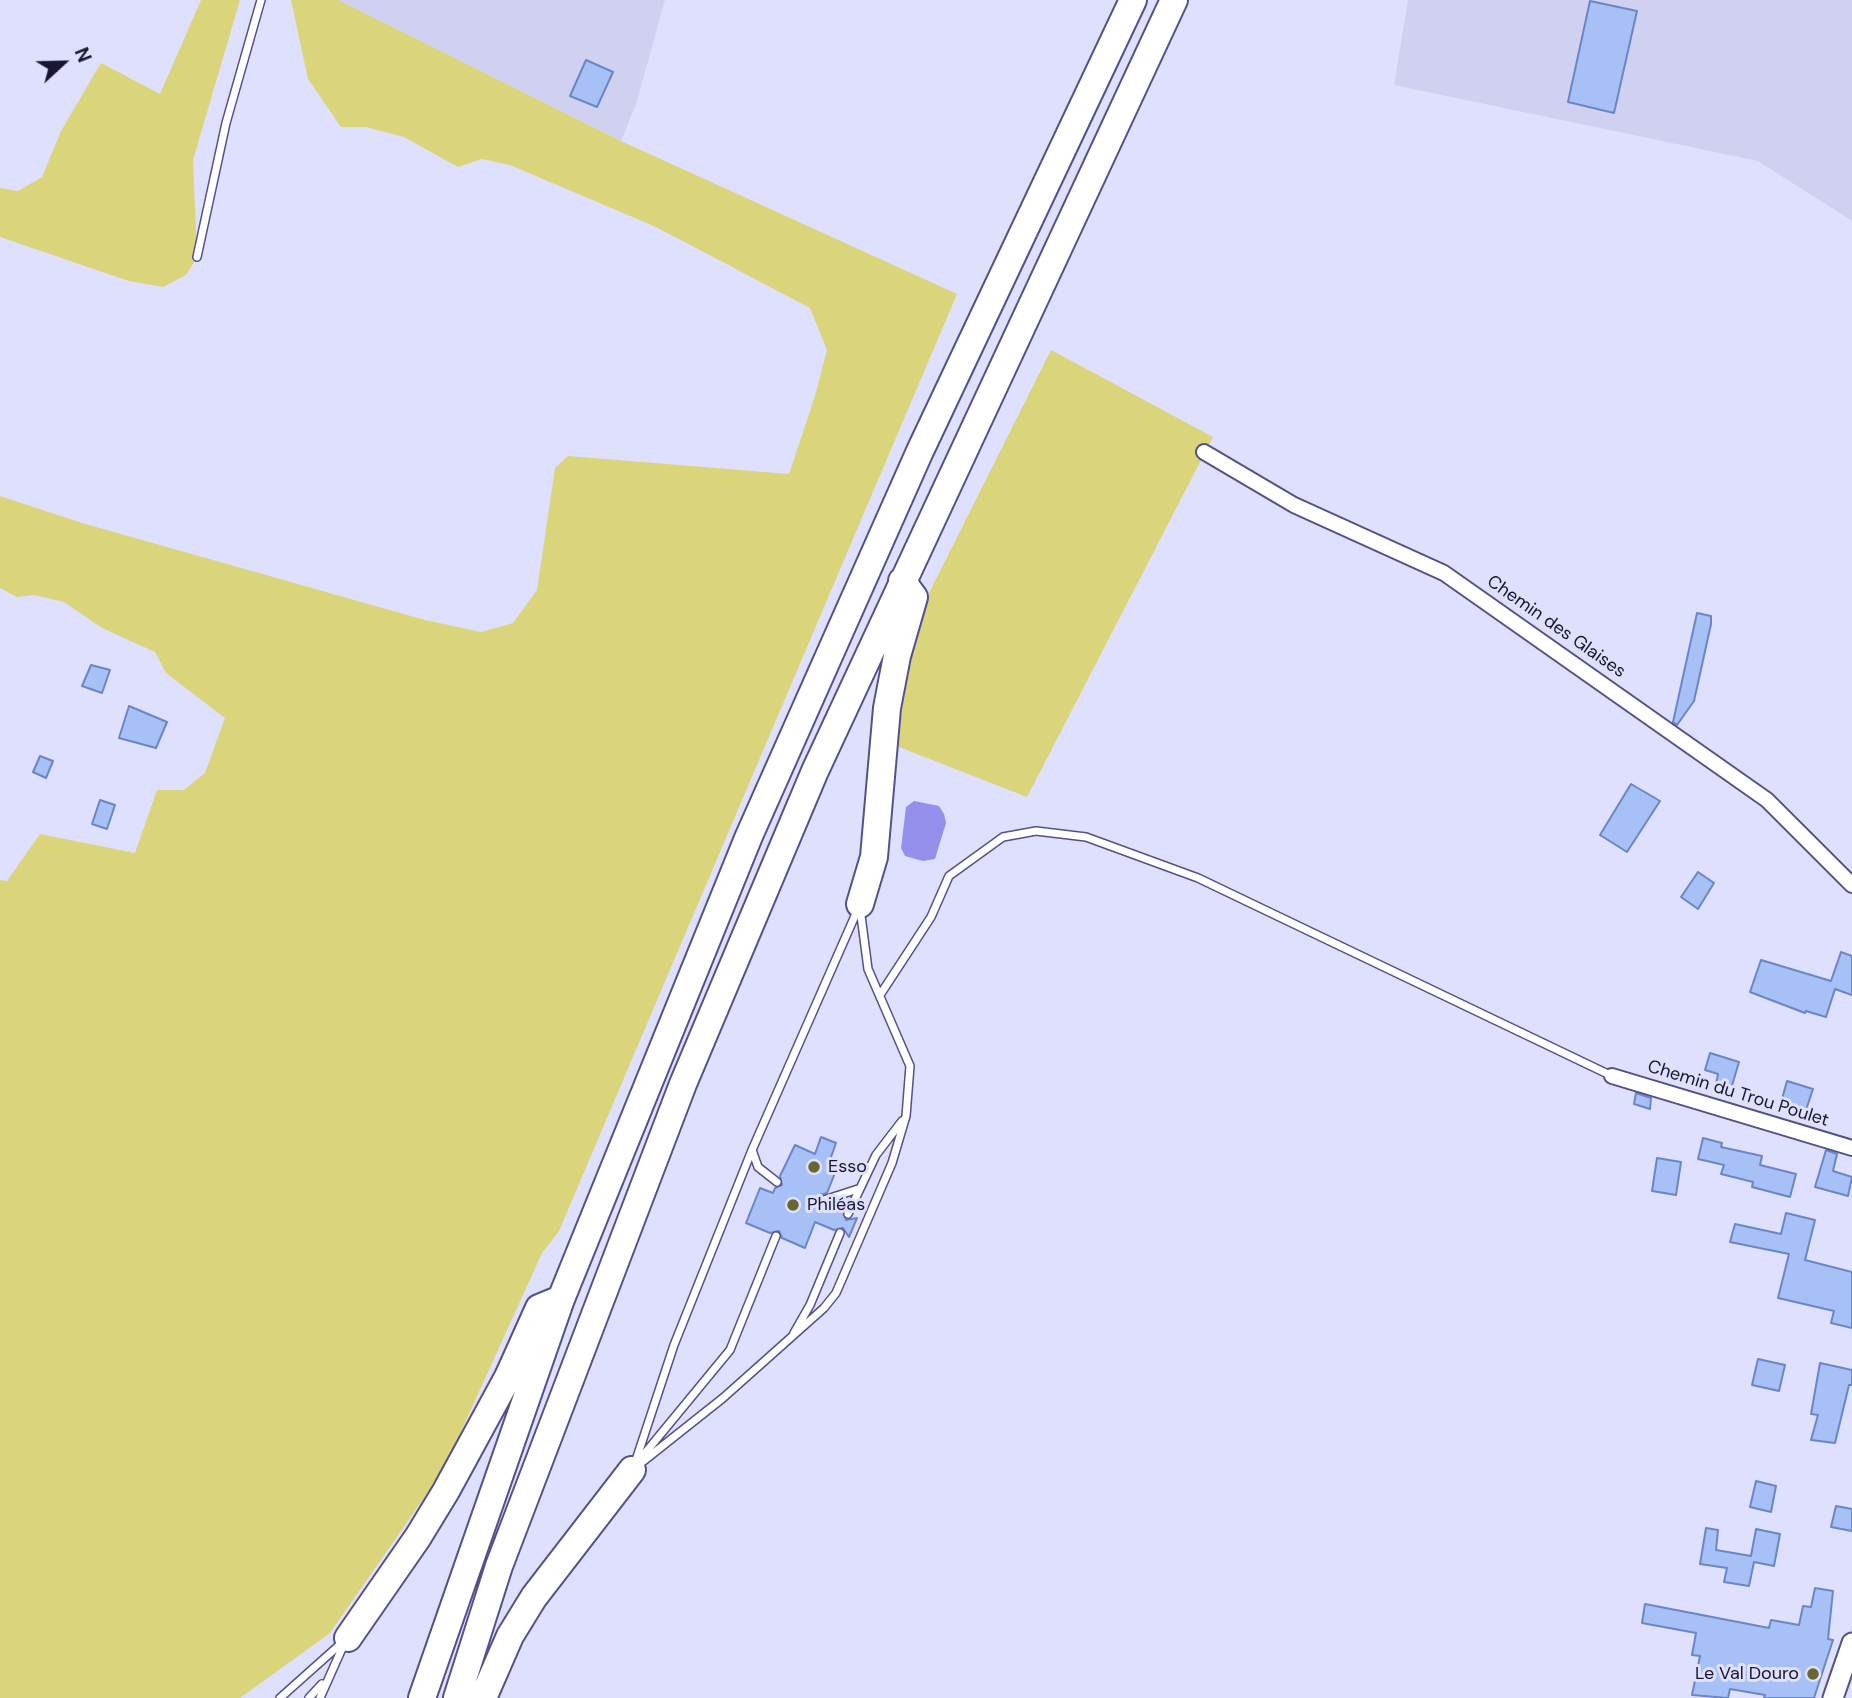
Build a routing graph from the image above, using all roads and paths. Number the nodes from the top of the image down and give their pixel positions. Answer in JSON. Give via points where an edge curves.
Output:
{"nodes":[{"id":1,"x":261,"y":0,"type":"edge"},
{"id":2,"x":1133,"y":0,"type":"edge"},
{"id":3,"x":1174,"y":0,"type":"edge"},
{"id":4,"x":197,"y":257,"type":"dead end"},
{"id":5,"x":1204,"y":452,"type":"dead end"},
{"id":6,"x":902,"y":581,"type":"junction"},
{"id":7,"x":1852,"y":885,"type":"edge"},
{"id":8,"x":860,"y":904,"type":"junction"},
{"id":9,"x":880,"y":995,"type":"junction"},
{"id":10,"x":1612,"y":1076,"type":"joint"},
{"id":11,"x":906,"y":1116,"type":"junction"},
{"id":12,"x":1852,"y":1148,"type":"edge"},
{"id":13,"x":752,"y":1150,"type":"junction"},
{"id":14,"x":777,"y":1182,"type":"dead end"},
{"id":15,"x":858,"y":1189,"type":"junction"},
{"id":16,"x":824,"y":1200,"type":"dead end"},
{"id":17,"x":848,"y":1214,"type":"dead end"},
{"id":18,"x":840,"y":1233,"type":"dead end"},
{"id":19,"x":776,"y":1236,"type":"dead end"},
{"id":20,"x":561,"y":1299,"type":"junction"},
{"id":21,"x":790,"y":1339,"type":"junction"},
{"id":22,"x":632,"y":1469,"type":"junction"},
{"id":23,"x":348,"y":1637,"type":"junction"},
{"id":24,"x":1852,"y":1643,"type":"edge"},
{"id":25,"x":325,"y":1681,"type":"junction"},
{"id":26,"x":280,"y":1698,"type":"edge"},
{"id":27,"x":309,"y":1698,"type":"edge"},
{"id":28,"x":320,"y":1698,"type":"edge"},
{"id":29,"x":422,"y":1698,"type":"edge"},
{"id":30,"x":457,"y":1698,"type":"edge"},
{"id":31,"x":483,"y":1698,"type":"edge"},
{"id":32,"x":1833,"y":1698,"type":"edge"}],
"edges":[{"from":1,"to":4,"type":"lane","via":[[226,123]]},
{"from":2,"to":20,"type":"highway","via":[[920,451],[749,836]]},
{"from":3,"to":6,"type":"highway"},
{"from":5,"to":7,"type":"street","name":"Chemin des Glaises","via":[[1294,505],[1444,573],[1767,800]]},
{"from":6,"to":8,"type":"highway","via":[[914,597],[887,708],[874,857]]},
{"from":6,"to":30,"type":"highway","via":[[815,771],[683,1084],[499,1566]]},
{"from":8,"to":9,"type":"lane","via":[[868,969]]},
{"from":8,"to":13,"type":"lane"},
{"from":9,"to":10,"type":"lane","via":[[931,917],[949,876],[1003,837],[1036,831],[1086,837],[1198,877]]},
{"from":9,"to":11,"type":"lane","via":[[910,1066]]},
{"from":10,"to":12,"type":"street","name":"Chemin du Trou Poulet"},
{"from":11,"to":15,"type":"lane","via":[[876,1155]]},
{"from":11,"to":21,"type":"lane","via":[[892,1163],[836,1293]]},
{"from":13,"to":14,"type":"lane","via":[[758,1167]]},
{"from":13,"to":22,"type":"lane","via":[[674,1345]]},
{"from":15,"to":16,"type":"lane"},
{"from":15,"to":17,"type":"lane"},
{"from":18,"to":21,"type":"lane","via":[[810,1305]]},
{"from":19,"to":22,"type":"lane","via":[[730,1350]]},
{"from":20,"to":23,"type":"highway","via":[[539,1308],[509,1377],[446,1492]]},
{"from":20,"to":29,"type":"highway"},
{"from":21,"to":22,"type":"lane"},
{"from":22,"to":31,"type":"highway","via":[[534,1597],[510,1636]]},
{"from":23,"to":25,"type":"lane"},
{"from":23,"to":26,"type":"lane"},
{"from":24,"to":32,"type":"main road"},
{"from":25,"to":27,"type":"lane"},
{"from":25,"to":28,"type":"lane"}]}
